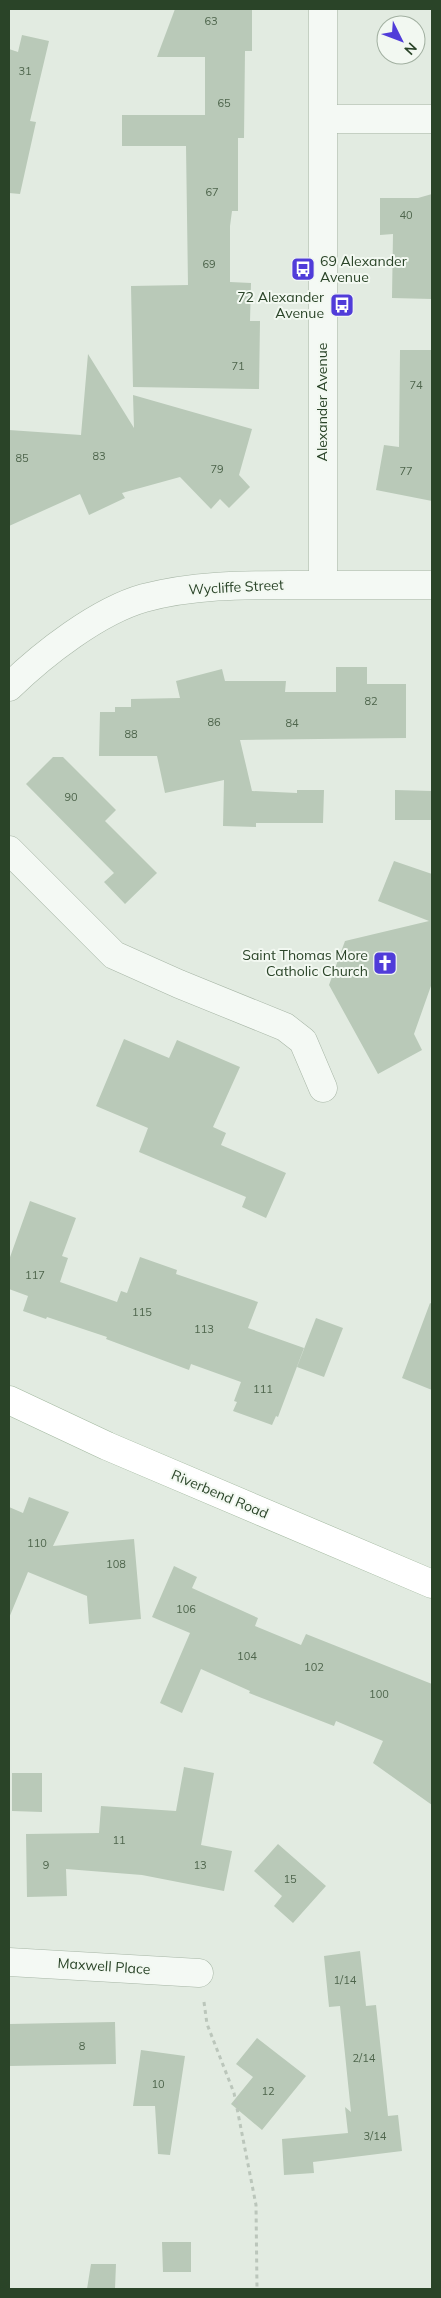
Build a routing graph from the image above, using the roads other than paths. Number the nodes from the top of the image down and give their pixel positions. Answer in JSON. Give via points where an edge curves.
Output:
{"nodes":[{"id":1,"x":323,"y":9,"type":"edge"},
{"id":2,"x":323,"y":119,"type":"junction"},
{"id":3,"x":432,"y":119,"type":"edge"},
{"id":4,"x":323,"y":585,"type":"junction"},
{"id":5,"x":432,"y":585,"type":"edge"},
{"id":6,"x":9,"y":687,"type":"edge"},
{"id":7,"x":9,"y":850,"type":"edge"},
{"id":8,"x":323,"y":1088,"type":"dead end"},
{"id":9,"x":9,"y":1400,"type":"edge"},
{"id":10,"x":432,"y":1584,"type":"edge"},
{"id":11,"x":9,"y":1962,"type":"edge"},
{"id":12,"x":199,"y":1973,"type":"road end"}],
"edges":[{"from":1,"to":2,"type":"street","name":"Alexander Avenue"},
{"from":2,"to":3,"type":"street"},
{"from":2,"to":4,"type":"street","name":"Alexander Avenue"},
{"from":4,"to":5,"type":"street","name":"Wycliffe Street"},
{"from":4,"to":6,"type":"street","name":"Wycliffe Street","via":[[193,587],[142,598],[55,646]]},
{"from":7,"to":8,"type":"street","via":[[114,955],[285,1027],[303,1041]]},
{"from":9,"to":10,"type":"main road","name":"Riverbend Road","via":[[107,1446]]},
{"from":11,"to":12,"type":"street","name":"Maxwell Place"}]}
